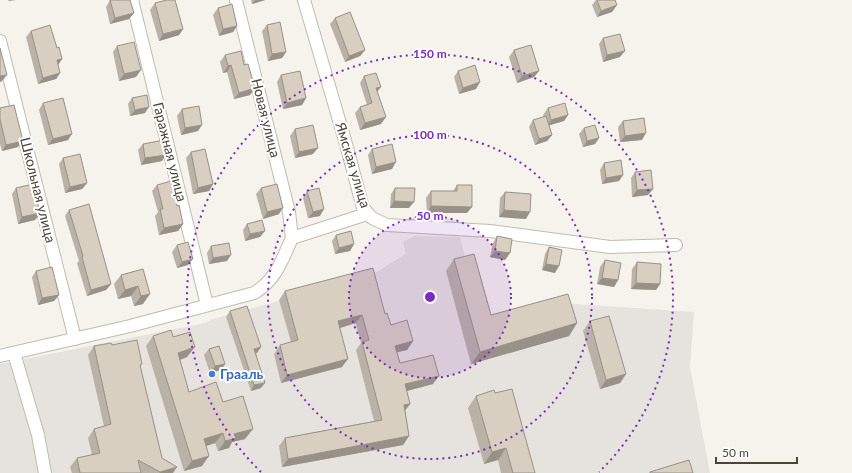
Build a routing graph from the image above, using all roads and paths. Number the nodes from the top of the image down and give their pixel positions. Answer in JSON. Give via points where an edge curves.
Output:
{"nodes":[{"id":1,"x":132,"y":0,"type":"edge"},
{"id":2,"x":236,"y":0,"type":"edge"},
{"id":3,"x":304,"y":0,"type":"edge"},
{"id":4,"x":0,"y":41,"type":"edge"},
{"id":5,"x":367,"y":214,"type":"junction"},
{"id":6,"x":292,"y":238,"type":"junction"},
{"id":7,"x":676,"y":245,"type":"dead end"},
{"id":8,"x":207,"y":305,"type":"junction"},
{"id":9,"x":75,"y":339,"type":"junction"},
{"id":10,"x":14,"y":353,"type":"junction"},
{"id":11,"x":0,"y":356,"type":"edge"},
{"id":12,"x":45,"y":473,"type":"edge"}],
"edges":[{"from":1,"to":8,"type":"street","name":"Гаражная улица"},
{"from":2,"to":6,"type":"street","name":"Новая улица","via":[[289,212]]},
{"from":3,"to":5,"type":"street","name":"Ямская улица","via":[[363,208]]},
{"from":4,"to":9,"type":"street","name":"Школьная улица"},
{"from":5,"to":6,"type":"street"},
{"from":5,"to":7,"type":"street","name":"Ямская улица","via":[[387,225],[490,231],[610,247]]},
{"from":6,"to":8,"type":"street","via":[[278,268],[261,289]]},
{"from":8,"to":9,"type":"street"},
{"from":9,"to":10,"type":"street"},
{"from":10,"to":11,"type":"street"},
{"from":10,"to":12,"type":"street","via":[[38,435]]}]}
